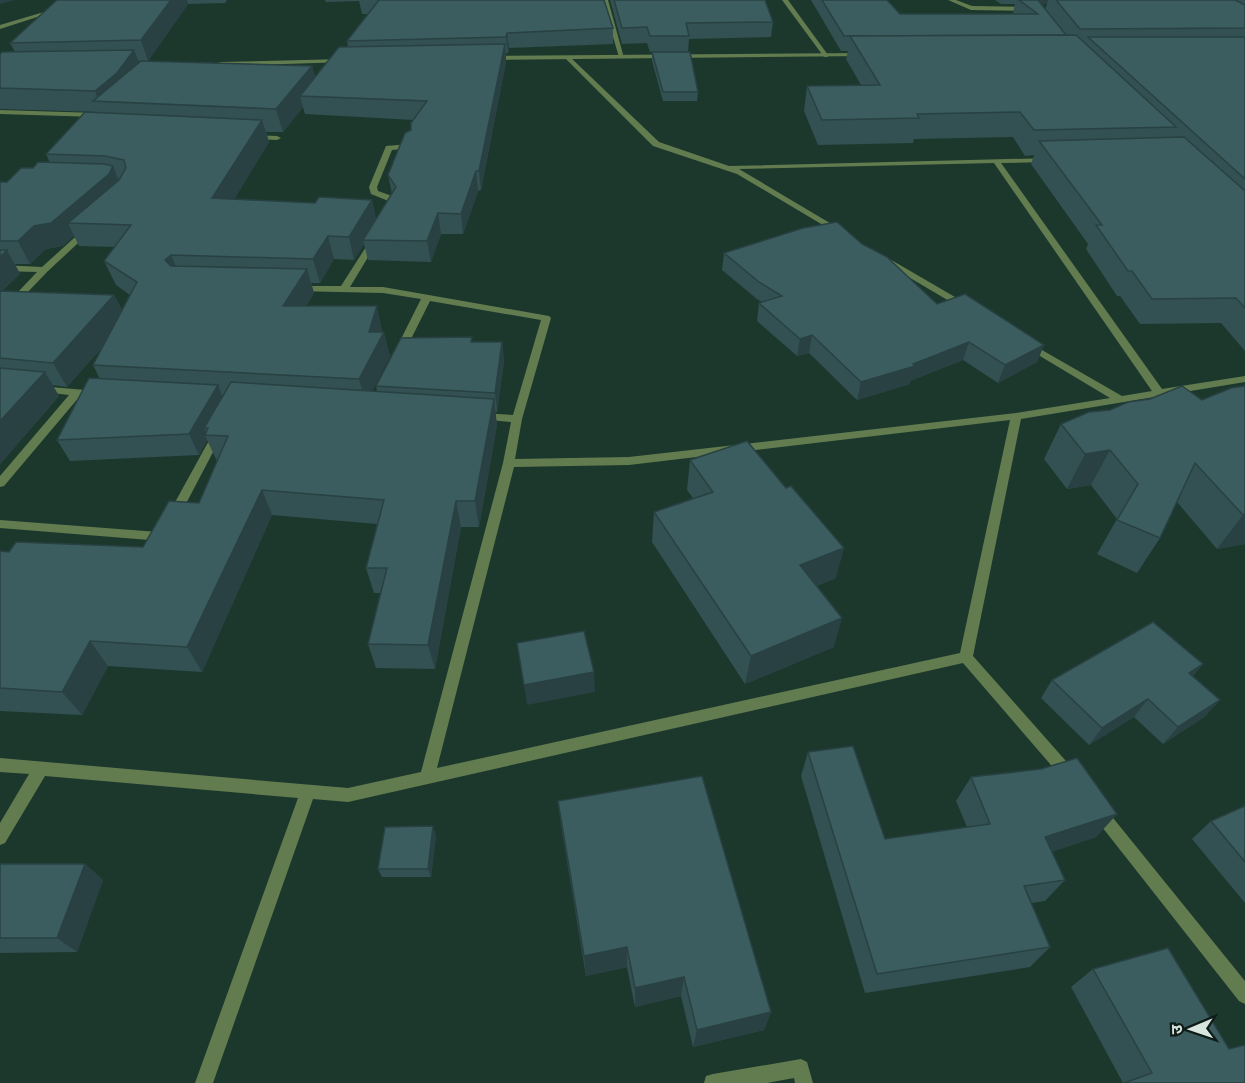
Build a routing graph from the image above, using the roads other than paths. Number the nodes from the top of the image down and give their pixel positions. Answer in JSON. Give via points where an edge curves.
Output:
{"nodes":[{"id":1,"x":606,"y":0,"type":"edge"},
{"id":2,"x":785,"y":0,"type":"edge"},
{"id":3,"x":951,"y":0,"type":"edge"},
{"id":4,"x":69,"y":7,"type":"edge"},
{"id":5,"x":1036,"y":9,"type":"edge"},
{"id":6,"x":0,"y":27,"type":"edge"},
{"id":7,"x":826,"y":56,"type":"junction"},
{"id":8,"x":867,"y":56,"type":"edge"},
{"id":9,"x":567,"y":57,"type":"junction"},
{"id":10,"x":622,"y":57,"type":"junction"},
{"id":11,"x":480,"y":58,"type":"edge"},
{"id":12,"x":351,"y":61,"type":"edge"},
{"id":13,"x":210,"y":64,"type":"edge"},
{"id":14,"x":0,"y":112,"type":"edge"},
{"id":15,"x":98,"y":122,"type":"edge"},
{"id":16,"x":242,"y":136,"type":"edge"},
{"id":17,"x":277,"y":138,"type":"dead end"},
{"id":18,"x":410,"y":146,"type":"edge"},
{"id":19,"x":1064,"y":159,"type":"edge"},
{"id":20,"x":996,"y":161,"type":"junction"},
{"id":21,"x":725,"y":167,"type":"junction"},
{"id":22,"x":387,"y":219,"type":"edge"},
{"id":23,"x":97,"y":223,"type":"edge"},
{"id":24,"x":381,"y":229,"type":"edge"},
{"id":25,"x":853,"y":240,"type":"edge"},
{"id":26,"x":874,"y":252,"type":"edge"},
{"id":27,"x":0,"y":267,"type":"edge"},
{"id":28,"x":44,"y":270,"type":"junction"},
{"id":29,"x":286,"y":287,"type":"edge"},
{"id":30,"x":344,"y":289,"type":"junction"},
{"id":31,"x":427,"y":297,"type":"junction"},
{"id":32,"x":976,"y":313,"type":"edge"},
{"id":33,"x":0,"y":316,"type":"edge"},
{"id":34,"x":1017,"y":338,"type":"edge"},
{"id":35,"x":396,"y":358,"type":"edge"},
{"id":36,"x":1245,"y":379,"type":"edge"},
{"id":37,"x":33,"y":388,"type":"edge"},
{"id":38,"x":77,"y":393,"type":"junction"},
{"id":39,"x":1159,"y":393,"type":"junction"},
{"id":40,"x":111,"y":394,"type":"edge"},
{"id":41,"x":1120,"y":399,"type":"junction"},
{"id":42,"x":472,"y":415,"type":"edge"},
{"id":43,"x":1016,"y":416,"type":"junction"},
{"id":44,"x":517,"y":418,"type":"junction"},
{"id":45,"x":225,"y":422,"type":"edge"},
{"id":46,"x":508,"y":463,"type":"junction"},
{"id":47,"x":0,"y":483,"type":"edge"},
{"id":48,"x":0,"y":525,"type":"edge"},
{"id":49,"x":966,"y":657,"type":"junction"},
{"id":50,"x":0,"y":765,"type":"edge"},
{"id":51,"x":41,"y":768,"type":"junction"},
{"id":52,"x":428,"y":777,"type":"junction"},
{"id":53,"x":1076,"y":783,"type":"edge"},
{"id":54,"x":308,"y":791,"type":"junction"},
{"id":55,"x":1091,"y":802,"type":"edge"},
{"id":56,"x":0,"y":838,"type":"edge"},
{"id":57,"x":1245,"y":995,"type":"edge"},
{"id":58,"x":204,"y":1083,"type":"edge"},
{"id":59,"x":713,"y":1083,"type":"edge"},
{"id":60,"x":804,"y":1083,"type":"edge"}],
"edges":[{"from":1,"to":10,"type":"street"},
{"from":2,"to":7,"type":"street"},
{"from":3,"to":5,"type":"street","via":[[971,8]]},
{"from":4,"to":6,"type":"street"},
{"from":7,"to":8,"type":"street"},
{"from":7,"to":10,"type":"street"},
{"from":9,"to":10,"type":"street"},
{"from":9,"to":11,"type":"street"},
{"from":9,"to":21,"type":"street","via":[[656,144]]},
{"from":12,"to":13,"type":"street"},
{"from":14,"to":15,"type":"street","via":[[105,116]]},
{"from":16,"to":17,"type":"street"},
{"from":18,"to":22,"type":"street","via":[[389,148],[373,187],[374,192],[394,203]]},
{"from":19,"to":20,"type":"street"},
{"from":20,"to":21,"type":"street"},
{"from":20,"to":39,"type":"street"},
{"from":21,"to":25,"type":"street","via":[[740,172]]},
{"from":23,"to":28,"type":"street"},
{"from":24,"to":30,"type":"street"},
{"from":26,"to":32,"type":"street"},
{"from":27,"to":28,"type":"street"},
{"from":28,"to":33,"type":"street"},
{"from":29,"to":30,"type":"street"},
{"from":30,"to":31,"type":"street"},
{"from":31,"to":35,"type":"street"},
{"from":31,"to":44,"type":"street","via":[[546,318]]},
{"from":34,"to":41,"type":"street"},
{"from":36,"to":39,"type":"street"},
{"from":37,"to":38,"type":"street"},
{"from":38,"to":40,"type":"street"},
{"from":38,"to":47,"type":"street"},
{"from":39,"to":41,"type":"street"},
{"from":41,"to":43,"type":"street"},
{"from":42,"to":44,"type":"street"},
{"from":43,"to":46,"type":"street","via":[[629,461]]},
{"from":43,"to":49,"type":"street"},
{"from":44,"to":46,"type":"street"},
{"from":45,"to":48,"type":"street","via":[[162,537]]},
{"from":46,"to":52,"type":"street"},
{"from":49,"to":52,"type":"street"},
{"from":49,"to":53,"type":"street"},
{"from":50,"to":51,"type":"street"},
{"from":51,"to":54,"type":"street"},
{"from":51,"to":56,"type":"street"},
{"from":52,"to":54,"type":"street","via":[[348,795]]},
{"from":54,"to":58,"type":"street"},
{"from":55,"to":57,"type":"street"},
{"from":59,"to":60,"type":"street","via":[[801,1068]]}]}
